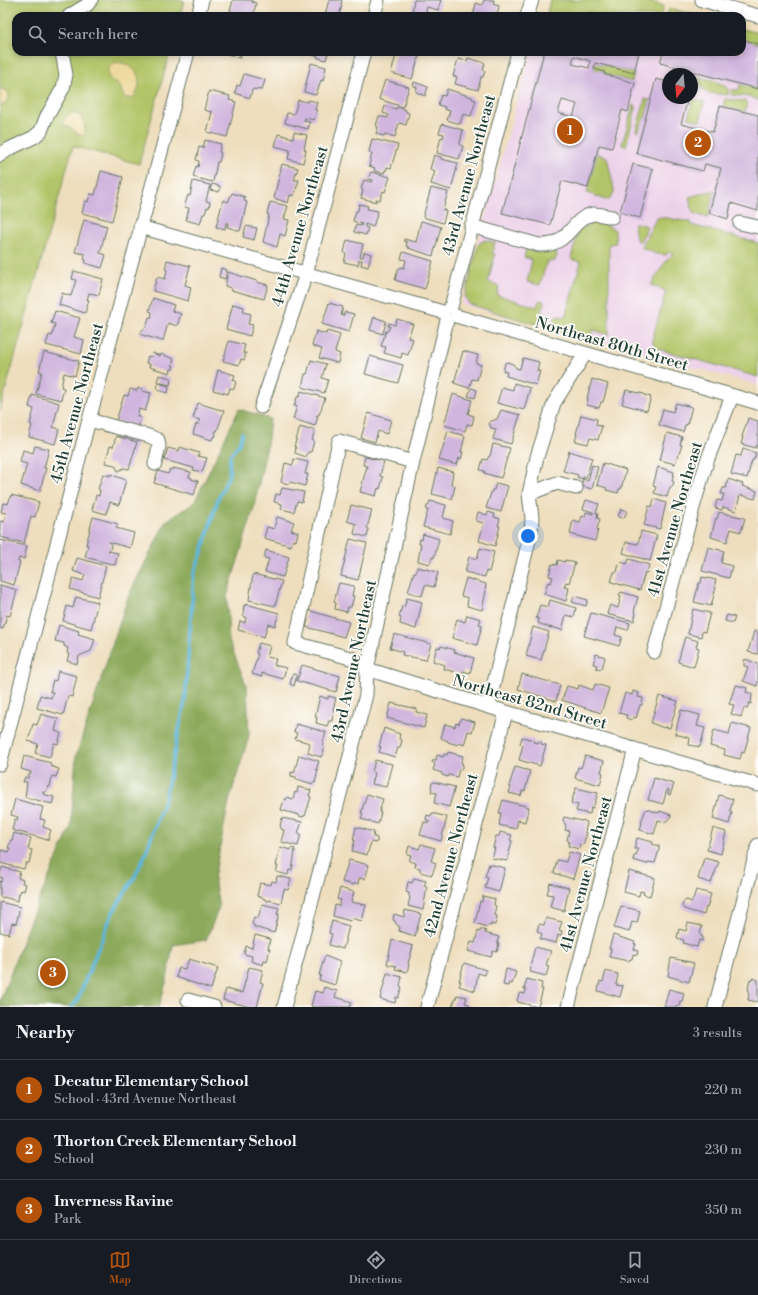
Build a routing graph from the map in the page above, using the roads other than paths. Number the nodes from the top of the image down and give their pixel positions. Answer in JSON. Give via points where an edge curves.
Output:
{"nodes":[{"id":1,"x":91,"y":0,"type":"edge"},
{"id":2,"x":202,"y":0,"type":"edge"},
{"id":3,"x":378,"y":0,"type":"edge"},
{"id":4,"x":532,"y":0,"type":"edge"},
{"id":5,"x":702,"y":0,"type":"edge"},
{"id":6,"x":76,"y":12,"type":"edge"},
{"id":7,"x":199,"y":12,"type":"edge"},
{"id":8,"x":375,"y":12,"type":"edge"},
{"id":9,"x":528,"y":12,"type":"edge"},
{"id":10,"x":744,"y":12,"type":"edge"},
{"id":11,"x":746,"y":13,"type":"edge"},
{"id":12,"x":758,"y":16,"type":"edge"},
{"id":13,"x":63,"y":56,"type":"edge"},
{"id":14,"x":187,"y":56,"type":"edge"},
{"id":15,"x":363,"y":56,"type":"edge"},
{"id":16,"x":517,"y":56,"type":"edge"},
{"id":17,"x":0,"y":155,"type":"edge"},
{"id":18,"x":612,"y":217,"type":"dead end"},
{"id":19,"x":740,"y":222,"type":"dead end"},
{"id":20,"x":140,"y":226,"type":"junction"},
{"id":21,"x":472,"y":226,"type":"junction"},
{"id":22,"x":758,"y":228,"type":"edge"},
{"id":23,"x":306,"y":274,"type":"junction"},
{"id":24,"x":449,"y":314,"type":"junction"},
{"id":25,"x":585,"y":354,"type":"junction"},
{"id":26,"x":732,"y":396,"type":"junction"},
{"id":27,"x":758,"y":403,"type":"edge"},
{"id":28,"x":261,"y":407,"type":"dead end"},
{"id":29,"x":89,"y":420,"type":"junction"},
{"id":30,"x":413,"y":462,"type":"junction"},
{"id":31,"x":155,"y":464,"type":"dead end"},
{"id":32,"x":576,"y":488,"type":"dead end"},
{"id":33,"x":529,"y":494,"type":"junction"},
{"id":34,"x":654,"y":652,"type":"dead end"},
{"id":35,"x":367,"y":669,"type":"junction"},
{"id":36,"x":488,"y":707,"type":"junction"},
{"id":37,"x":506,"y":712,"type":"junction"},
{"id":38,"x":634,"y":749,"type":"junction"},
{"id":39,"x":0,"y":764,"type":"edge"},
{"id":40,"x":758,"y":785,"type":"edge"},
{"id":41,"x":758,"y":845,"type":"edge"},
{"id":42,"x":188,"y":1000,"type":"dead end"},
{"id":43,"x":214,"y":1007,"type":"edge"},
{"id":44,"x":284,"y":1007,"type":"edge"},
{"id":45,"x":427,"y":1007,"type":"edge"},
{"id":46,"x":568,"y":1007,"type":"edge"},
{"id":47,"x":715,"y":1007,"type":"edge"}],
"edges":[{"from":1,"to":6,"type":"street"},
{"from":2,"to":7,"type":"street"},
{"from":3,"to":8,"type":"street"},
{"from":4,"to":9,"type":"street"},
{"from":5,"to":10,"type":"street"},
{"from":11,"to":12,"type":"street"},
{"from":13,"to":17,"type":"street","via":[[66,75],[63,88],[41,132]]},
{"from":14,"to":20,"type":"street","name":"45th Avenue Northeast"},
{"from":15,"to":23,"type":"street","name":"44th Avenue Northeast"},
{"from":16,"to":21,"type":"street","name":"43rd Avenue Northeast"},
{"from":18,"to":21,"type":"street","via":[[590,215],[562,240],[546,246]]},
{"from":19,"to":22,"type":"street"},
{"from":20,"to":23,"type":"street","name":"Northeast 80th Street"},
{"from":20,"to":29,"type":"street","name":"45th Avenue Northeast"},
{"from":21,"to":24,"type":"street","name":"43rd Avenue Northeast"},
{"from":23,"to":24,"type":"street","name":"Northeast 80th Street"},
{"from":23,"to":28,"type":"street","name":"44th Avenue Northeast"},
{"from":24,"to":25,"type":"street","name":"Northeast 80th Street"},
{"from":24,"to":30,"type":"street","name":"43rd Avenue Northeast"},
{"from":25,"to":26,"type":"street","name":"Northeast 80th Street"},
{"from":25,"to":33,"type":"street","via":[[554,403],[537,457]]},
{"from":26,"to":27,"type":"street","name":"Northeast 80th Street"},
{"from":26,"to":34,"type":"street","name":"41st Avenue Northeast","via":[[707,461]]},
{"from":29,"to":31,"type":"street","via":[[158,440]]},
{"from":29,"to":39,"type":"street","name":"45th Avenue Northeast"},
{"from":30,"to":35,"type":"street","name":"43rd Avenue Northeast"},
{"from":30,"to":35,"type":"street","name":"Northeast 82nd Street","via":[[339,441],[295,643],[354,660]]},
{"from":32,"to":33,"type":"street","via":[[557,483]]},
{"from":33,"to":36,"type":"street","via":[[531,532]]},
{"from":35,"to":36,"type":"street","name":"Northeast 82nd Street"},
{"from":35,"to":44,"type":"street","name":"43rd Avenue Northeast","via":[[366,695]]},
{"from":36,"to":37,"type":"street","name":"Northeast 82nd Street"},
{"from":37,"to":38,"type":"street","name":"Northeast 82nd Street"},
{"from":37,"to":45,"type":"street","name":"42nd Avenue Northeast"},
{"from":38,"to":40,"type":"street","name":"Northeast 82nd Street"},
{"from":38,"to":46,"type":"street","name":"41st Avenue Northeast"},
{"from":41,"to":47,"type":"street"},
{"from":42,"to":43,"type":"street"}]}
